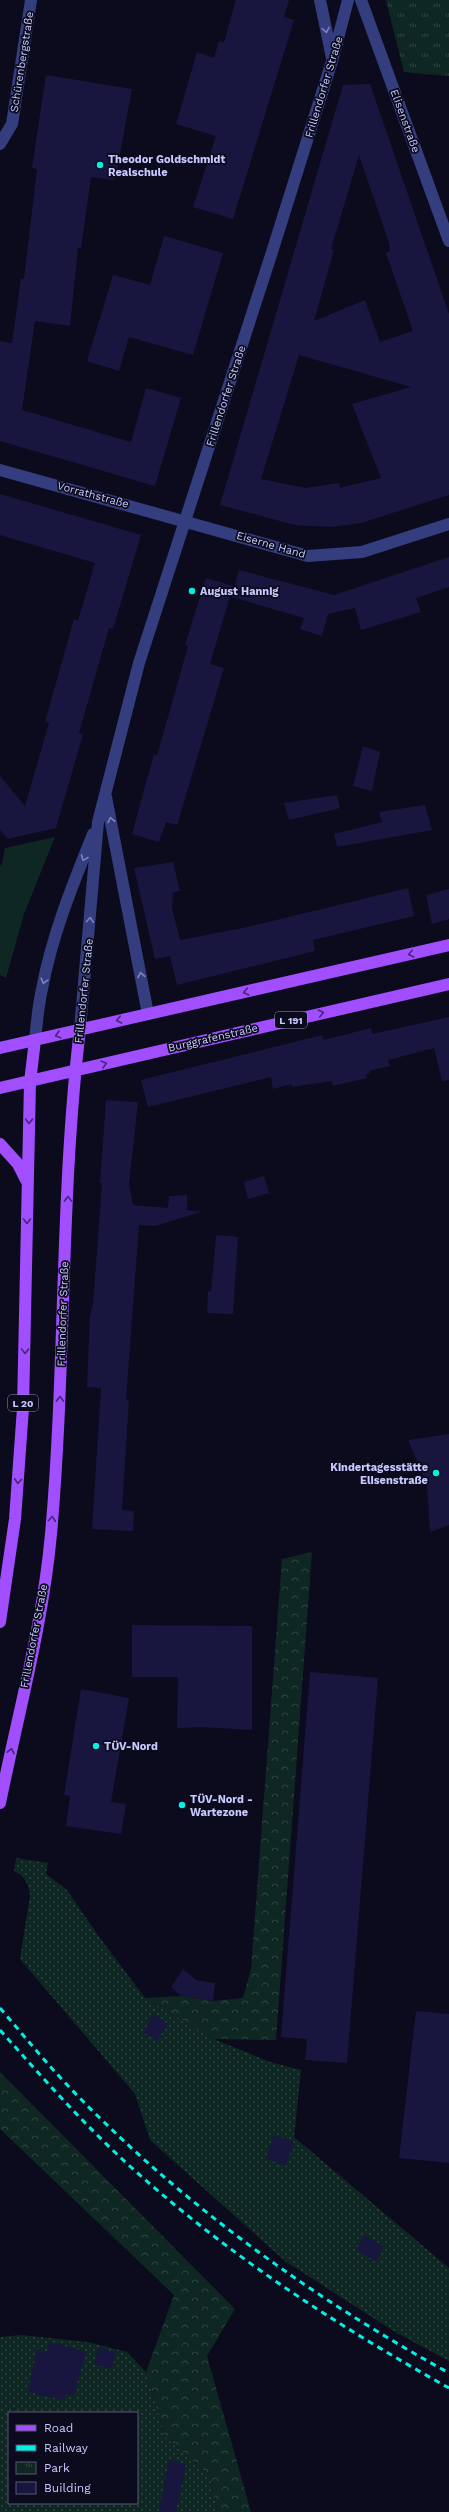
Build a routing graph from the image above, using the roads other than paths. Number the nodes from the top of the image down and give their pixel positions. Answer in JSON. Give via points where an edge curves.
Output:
{"nodes":[{"id":1,"x":32,"y":0,"type":"edge"},
{"id":2,"x":320,"y":0,"type":"edge"},
{"id":3,"x":348,"y":0,"type":"edge"},
{"id":4,"x":361,"y":0,"type":"edge"},
{"id":5,"x":332,"y":61,"type":"junction"},
{"id":6,"x":0,"y":144,"type":"edge"},
{"id":7,"x":449,"y":242,"type":"edge"},
{"id":8,"x":0,"y":470,"type":"edge"},
{"id":9,"x":186,"y":520,"type":"junction"},
{"id":10,"x":449,"y":524,"type":"edge"},
{"id":11,"x":105,"y":791,"type":"junction"},
{"id":12,"x":98,"y":822,"type":"junction"},
{"id":13,"x":449,"y":945,"type":"edge"},
{"id":14,"x":449,"y":984,"type":"edge"},
{"id":15,"x":148,"y":1014,"type":"junction"},
{"id":16,"x":80,"y":1029,"type":"junction"},
{"id":17,"x":35,"y":1040,"type":"junction"},
{"id":18,"x":0,"y":1048,"type":"edge"},
{"id":19,"x":75,"y":1072,"type":"junction"},
{"id":20,"x":30,"y":1082,"type":"junction"},
{"id":21,"x":0,"y":1088,"type":"edge"},
{"id":22,"x":0,"y":1144,"type":"edge"},
{"id":23,"x":27,"y":1182,"type":"junction"},
{"id":24,"x":0,"y":1622,"type":"edge"},
{"id":25,"x":0,"y":1803,"type":"edge"}],
"edges":[{"from":1,"to":6,"type":"street","name":"Schürenbergstraße","via":[[12,124]]},
{"from":2,"to":5,"type":"street","one_way":true},
{"from":3,"to":5,"type":"street","name":"Frillendorfer Straße"},
{"from":4,"to":7,"type":"street","name":"Elisenstraße"},
{"from":5,"to":9,"type":"street","name":"Frillendorfer Straße"},
{"from":8,"to":9,"type":"street","name":"Vorrathstraße"},
{"from":9,"to":10,"type":"street","name":"Eiserne Hand","via":[[308,556],[362,552]]},
{"from":9,"to":11,"type":"street","name":"Frillendorfer Straße","via":[[139,663]]},
{"from":11,"to":12,"type":"street","name":"Frillendorfer Straße"},
{"from":15,"to":11,"type":"street","name":"Frillendorfer Straße","one_way":true},
{"from":16,"to":12,"type":"street","name":"Frillendorfer Straße","one_way":true},
{"from":12,"to":17,"type":"street","name":"Frillendorfer Straße","one_way":true,"via":[[66,903],[52,948],[42,988]]},
{"from":13,"to":15,"type":"main road","one_way":true},
{"from":19,"to":14,"type":"main road","name":"Burggrafenstraße","number":"L 191","one_way":true},
{"from":15,"to":16,"type":"main road","one_way":true},
{"from":16,"to":17,"type":"main road","one_way":true},
{"from":16,"to":19,"type":"main road","name":"Frillendorfer Straße"},
{"from":17,"to":18,"type":"main road"},
{"from":17,"to":20,"type":"main road","name":"Frillendorfer Straße","number":"L 20"},
{"from":19,"to":20,"type":"main road","name":"Burggrafenstraße"},
{"from":25,"to":19,"type":"main road","name":"Frillendorfer Straße","one_way":true,"via":[[41,1605],[51,1535],[59,1438]]},
{"from":20,"to":21,"type":"main road","name":"Burggrafenstraße"},
{"from":20,"to":23,"type":"main road","name":"Frillendorfer Straße","number":"L 20","one_way":true},
{"from":22,"to":23,"type":"main road","number":"L 20","via":[[18,1164]]},
{"from":23,"to":24,"type":"main road","name":"Frillendorfer Straße","number":"L 20","one_way":true,"via":[[23,1408],[15,1519]]}]}
